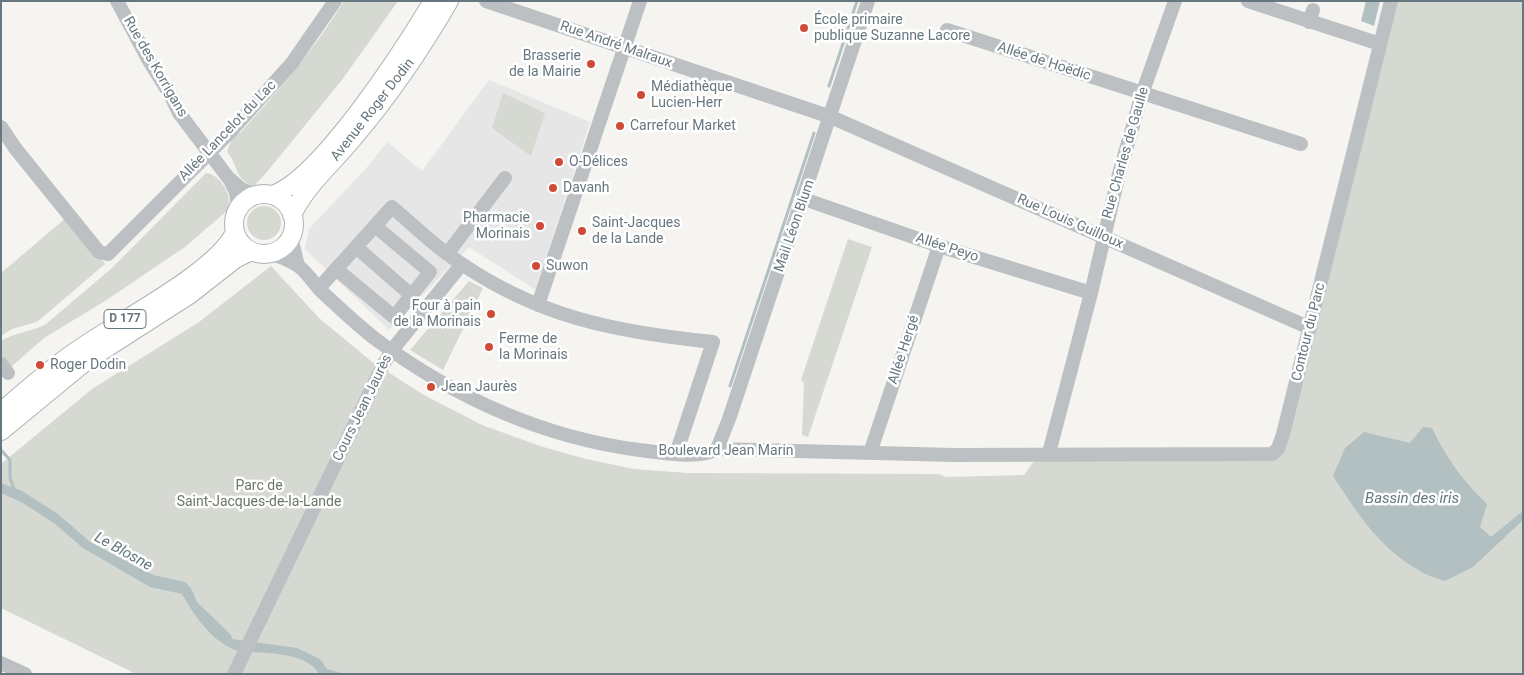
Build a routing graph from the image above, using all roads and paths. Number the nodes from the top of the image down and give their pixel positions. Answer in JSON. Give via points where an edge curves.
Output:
{"nodes":[{"id":1,"x":117,"y":1,"type":"edge"},
{"id":2,"x":486,"y":1,"type":"edge"},
{"id":3,"x":640,"y":1,"type":"edge"},
{"id":4,"x":868,"y":1,"type":"edge"},
{"id":5,"x":1175,"y":1,"type":"edge"},
{"id":6,"x":1248,"y":1,"type":"edge"},
{"id":7,"x":1391,"y":1,"type":"edge"},
{"id":8,"x":334,"y":2,"type":"edge"},
{"id":9,"x":445,"y":2,"type":"edge"},
{"id":10,"x":1272,"y":5,"type":"edge"},
{"id":11,"x":1313,"y":10,"type":"edge"},
{"id":12,"x":947,"y":30,"type":"dead end"},
{"id":13,"x":1380,"y":44,"type":"junction"},
{"id":14,"x":625,"y":48,"type":"junction"},
{"id":15,"x":1142,"y":94,"type":"junction"},
{"id":16,"x":831,"y":117,"type":"junction"},
{"id":17,"x":1,"y":127,"type":"edge"},
{"id":18,"x":1301,"y":144,"type":"dead end"},
{"id":19,"x":211,"y":153,"type":"junction"},
{"id":20,"x":505,"y":178,"type":"dead end"},
{"id":21,"x":230,"y":180,"type":"junction"},
{"id":22,"x":265,"y":195,"type":"junction"},
{"id":23,"x":804,"y":199,"type":"junction"},
{"id":24,"x":238,"y":208,"type":"junction"},
{"id":25,"x":292,"y":215,"type":"junction"},
{"id":26,"x":375,"y":226,"type":"junction"},
{"id":27,"x":235,"y":232,"type":"junction"},
{"id":28,"x":1102,"y":236,"type":"junction"},
{"id":29,"x":291,"y":237,"type":"junction"},
{"id":30,"x":939,"y":246,"type":"junction"},
{"id":31,"x":356,"y":248,"type":"junction"},
{"id":32,"x":251,"y":251,"type":"junction"},
{"id":33,"x":269,"y":253,"type":"junction"},
{"id":34,"x":447,"y":254,"type":"junction"},
{"id":35,"x":462,"y":264,"type":"junction"},
{"id":36,"x":298,"y":266,"type":"junction"},
{"id":37,"x":336,"y":269,"type":"junction"},
{"id":38,"x":319,"y":288,"type":"junction"},
{"id":39,"x":1091,"y":293,"type":"junction"},
{"id":40,"x":412,"y":295,"type":"junction"},
{"id":41,"x":538,"y":305,"type":"junction"},
{"id":42,"x":1310,"y":328,"type":"junction"},
{"id":43,"x":392,"y":350,"type":"junction"},
{"id":44,"x":12,"y":409,"type":"edge"},
{"id":45,"x":1,"y":431,"type":"edge"},
{"id":46,"x":717,"y":449,"type":"junction"},
{"id":47,"x":870,"y":453,"type":"junction"},
{"id":48,"x":1054,"y":453,"type":"junction"},
{"id":49,"x":676,"y":454,"type":"junction"},
{"id":50,"x":1,"y":663,"type":"edge"},
{"id":51,"x":25,"y":674,"type":"edge"},
{"id":52,"x":234,"y":674,"type":"edge"}],
"edges":[{"from":1,"to":19,"type":"street","name":"Rue des Korrigans","via":[[179,114]]},
{"from":2,"to":14,"type":"street","name":"Rue André Malraux"},
{"from":3,"to":14,"type":"street"},
{"from":4,"to":16,"type":"street","name":"Mail Léon Blum"},
{"from":5,"to":15,"type":"street","name":"Rue Charles de Gaulle"},
{"from":6,"to":10,"type":"street"},
{"from":7,"to":13,"type":"street","name":"Contour du Parc"},
{"from":8,"to":19,"type":"street","name":"Allée Lancelot du Lac","via":[[292,63]]},
{"from":9,"to":22,"type":"main road","name":"Avenue Roger Dodin","via":[[410,40],[343,130],[293,185]]},
{"from":9,"to":25,"type":"main road","name":"Avenue Roger Dodin","via":[[420,48],[384,100],[308,189]]},
{"from":10,"to":11,"type":"street"},
{"from":11,"to":13,"type":"street"},
{"from":12,"to":15,"type":"street","name":"Allée de Hoëdic"},
{"from":13,"to":42,"type":"street","name":"Contour du Parc"},
{"from":14,"to":16,"type":"street","name":"Rue André Malraux"},
{"from":14,"to":41,"type":"street"},
{"from":15,"to":18,"type":"street","name":"Allée de Hoëdic"},
{"from":15,"to":28,"type":"street","name":"Rue Charles de Gaulle"},
{"from":16,"to":23,"type":"street","name":"Mail Léon Blum"},
{"from":16,"to":28,"type":"street","name":"Rue Louis Guilloux"},
{"from":17,"to":19,"type":"street","name":"Allée Lancelot du Lac","via":[[99,252],[108,254]]},
{"from":19,"to":21,"type":"street","name":"Rue des Korrigans"},
{"from":20,"to":34,"type":"street"},
{"from":21,"to":22,"type":"street","name":"Rue des Korrigans","via":[[241,188]]},
{"from":21,"to":24,"type":"street","name":"Rue des Korrigans"},
{"from":22,"to":24,"type":"main road","via":[[247,199]]},
{"from":22,"to":25,"type":"main road","via":[[284,202]]},
{"from":23,"to":30,"type":"street","name":"Allée Peyo"},
{"from":23,"to":46,"type":"street","name":"Mail Léon Blum"},
{"from":24,"to":27,"type":"main road"},
{"from":25,"to":29,"type":"main road"},
{"from":26,"to":31,"type":"street"},
{"from":26,"to":34,"type":"street","via":[[392,207]]},
{"from":26,"to":40,"type":"street","via":[[430,272]]},
{"from":27,"to":32,"type":"main road"},
{"from":27,"to":44,"type":"main road","number":"D 177","via":[[224,249],[193,275],[75,351]]},
{"from":28,"to":39,"type":"street","name":"Rue Charles de Gaulle"},
{"from":28,"to":42,"type":"street","name":"Rue Louis Guilloux"},
{"from":29,"to":33,"type":"main road","via":[[282,248]]},
{"from":29,"to":36,"type":"street"},
{"from":30,"to":39,"type":"street","name":"Allée Peyo"},
{"from":30,"to":47,"type":"street","name":"Allée Hergé"},
{"from":31,"to":37,"type":"street"},
{"from":31,"to":40,"type":"street"},
{"from":32,"to":33,"type":"main road"},
{"from":32,"to":44,"type":"main road","number":"D 177","via":[[235,259],[189,295]]},
{"from":33,"to":36,"type":"street","name":"Boulevard Jean Marin"},
{"from":34,"to":35,"type":"street"},
{"from":35,"to":41,"type":"street"},
{"from":35,"to":43,"type":"street","name":"Cours Jean Jaurès"},
{"from":36,"to":38,"type":"street","name":"Boulevard Jean Marin"},
{"from":37,"to":38,"type":"street"},
{"from":37,"to":40,"type":"street","via":[[394,317]]},
{"from":38,"to":43,"type":"street","name":"Boulevard Jean Marin"},
{"from":39,"to":48,"type":"street","name":"Rue Charles de Gaulle"},
{"from":41,"to":49,"type":"street","via":[[596,325],[650,336],[713,342]]},
{"from":42,"to":48,"type":"street","name":"Contour du Parc","via":[[1283,434],[1278,449],[1272,454]]},
{"from":43,"to":49,"type":"street","name":"Boulevard Jean Marin","via":[[408,364],[450,388],[520,420],[578,438]]},
{"from":43,"to":52,"type":"street","name":"Cours Jean Jaurès"},
{"from":44,"to":45,"type":"main road"},
{"from":46,"to":47,"type":"street","name":"Boulevard Jean Marin"},
{"from":46,"to":49,"type":"street","name":"Boulevard Jean Marin","via":[[710,453]]},
{"from":47,"to":48,"type":"street","name":"Boulevard Jean Marin"},
{"from":50,"to":51,"type":"street"}]}
